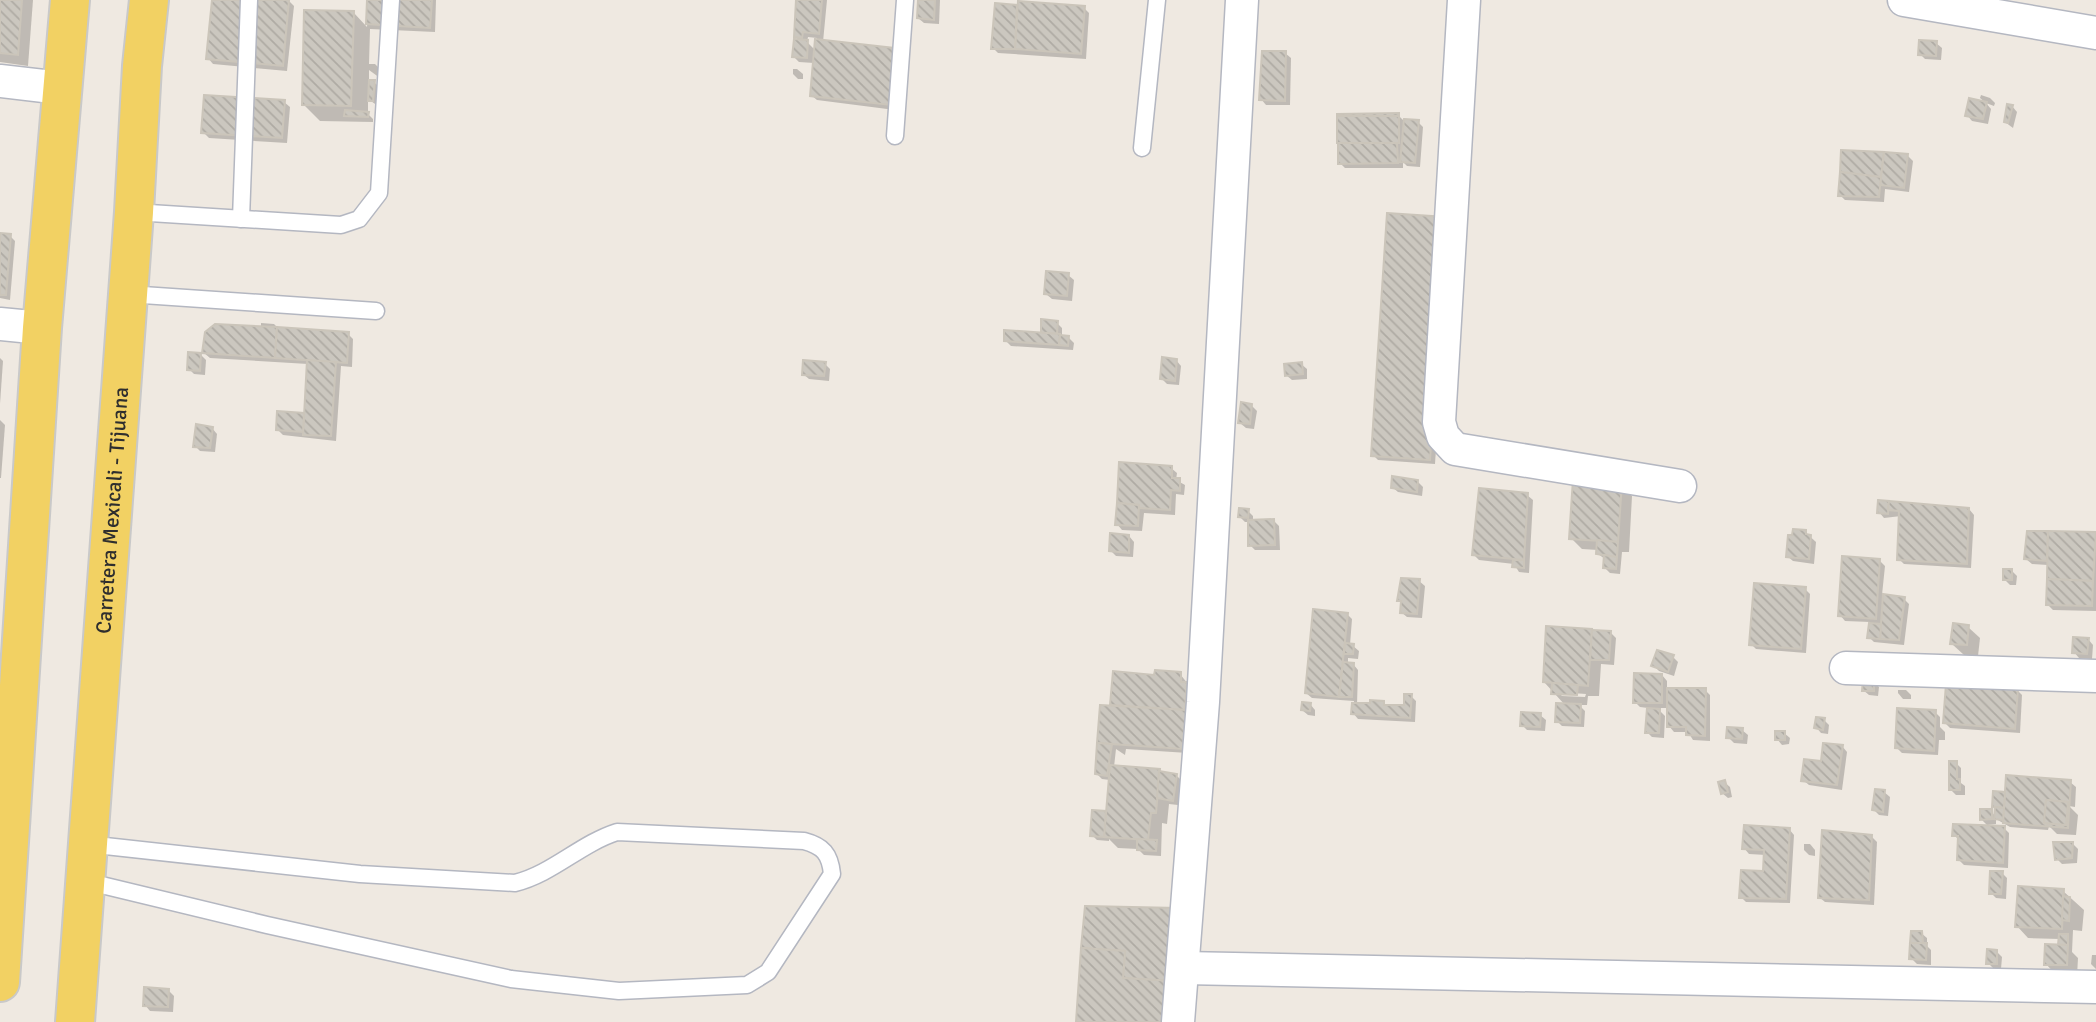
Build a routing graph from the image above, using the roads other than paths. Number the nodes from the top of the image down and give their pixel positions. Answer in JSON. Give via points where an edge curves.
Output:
{"nodes":[{"id":1,"x":70,"y":0,"type":"edge"},
{"id":2,"x":149,"y":0,"type":"edge"},
{"id":3,"x":249,"y":0,"type":"edge"},
{"id":4,"x":391,"y":0,"type":"edge"},
{"id":5,"x":905,"y":0,"type":"edge"},
{"id":6,"x":1157,"y":0,"type":"edge"},
{"id":7,"x":1242,"y":0,"type":"edge"},
{"id":8,"x":1464,"y":0,"type":"edge"},
{"id":9,"x":1904,"y":0,"type":"edge"},
{"id":10,"x":2096,"y":33,"type":"edge"},
{"id":11,"x":0,"y":81,"type":"edge"},
{"id":12,"x":61,"y":89,"type":"junction"},
{"id":13,"x":895,"y":136,"type":"dead end"},
{"id":14,"x":1142,"y":149,"type":"dead end"},
{"id":15,"x":134,"y":212,"type":"junction"},
{"id":16,"x":241,"y":219,"type":"junction"},
{"id":17,"x":128,"y":294,"type":"junction"},
{"id":18,"x":376,"y":311,"type":"dead end"},
{"id":19,"x":0,"y":324,"type":"edge"},
{"id":20,"x":42,"y":328,"type":"junction"},
{"id":21,"x":1680,"y":486,"type":"dead end"},
{"id":22,"x":1846,"y":668,"type":"dead end"},
{"id":23,"x":2096,"y":676,"type":"edge"},
{"id":24,"x":86,"y":862,"type":"junction"},
{"id":25,"x":1183,"y":968,"type":"junction"},
{"id":26,"x":0,"y":982,"type":"edge"},
{"id":27,"x":2096,"y":987,"type":"edge"},
{"id":28,"x":75,"y":1022,"type":"edge"},
{"id":29,"x":1178,"y":1022,"type":"edge"}],
"edges":[{"from":1,"to":12,"type":"main road"},
{"from":2,"to":15,"type":"main road","name":"Carretera Mexicali - Tijuana"},
{"from":3,"to":16,"type":"lane"},
{"from":4,"to":16,"type":"lane","via":[[379,193],[359,219],[341,225]]},
{"from":5,"to":13,"type":"lane"},
{"from":6,"to":14,"type":"lane"},
{"from":7,"to":25,"type":"street","via":[[1203,702]]},
{"from":8,"to":21,"type":"street","via":[[1439,422],[1443,436],[1455,449]]},
{"from":9,"to":10,"type":"street"},
{"from":11,"to":12,"type":"street"},
{"from":12,"to":20,"type":"main road"},
{"from":15,"to":16,"type":"lane"},
{"from":15,"to":17,"type":"main road","name":"Carretera Mexicali - Tijuana"},
{"from":17,"to":18,"type":"lane"},
{"from":17,"to":24,"type":"main road","name":"Carretera Mexicali - Tijuana"},
{"from":19,"to":20,"type":"street"},
{"from":20,"to":26,"type":"main road"},
{"from":22,"to":23,"type":"street"},
{"from":24,"to":24,"type":"lane","via":[[267,925],[512,979],[620,991],[747,985],[768,972],[832,874],[830,859],[820,845],[804,841],[617,832],[532,879],[515,883]]},
{"from":24,"to":28,"type":"main road","name":"Carretera Mexicali - Tijuana"},
{"from":25,"to":27,"type":"street"},
{"from":25,"to":29,"type":"street"}]}
